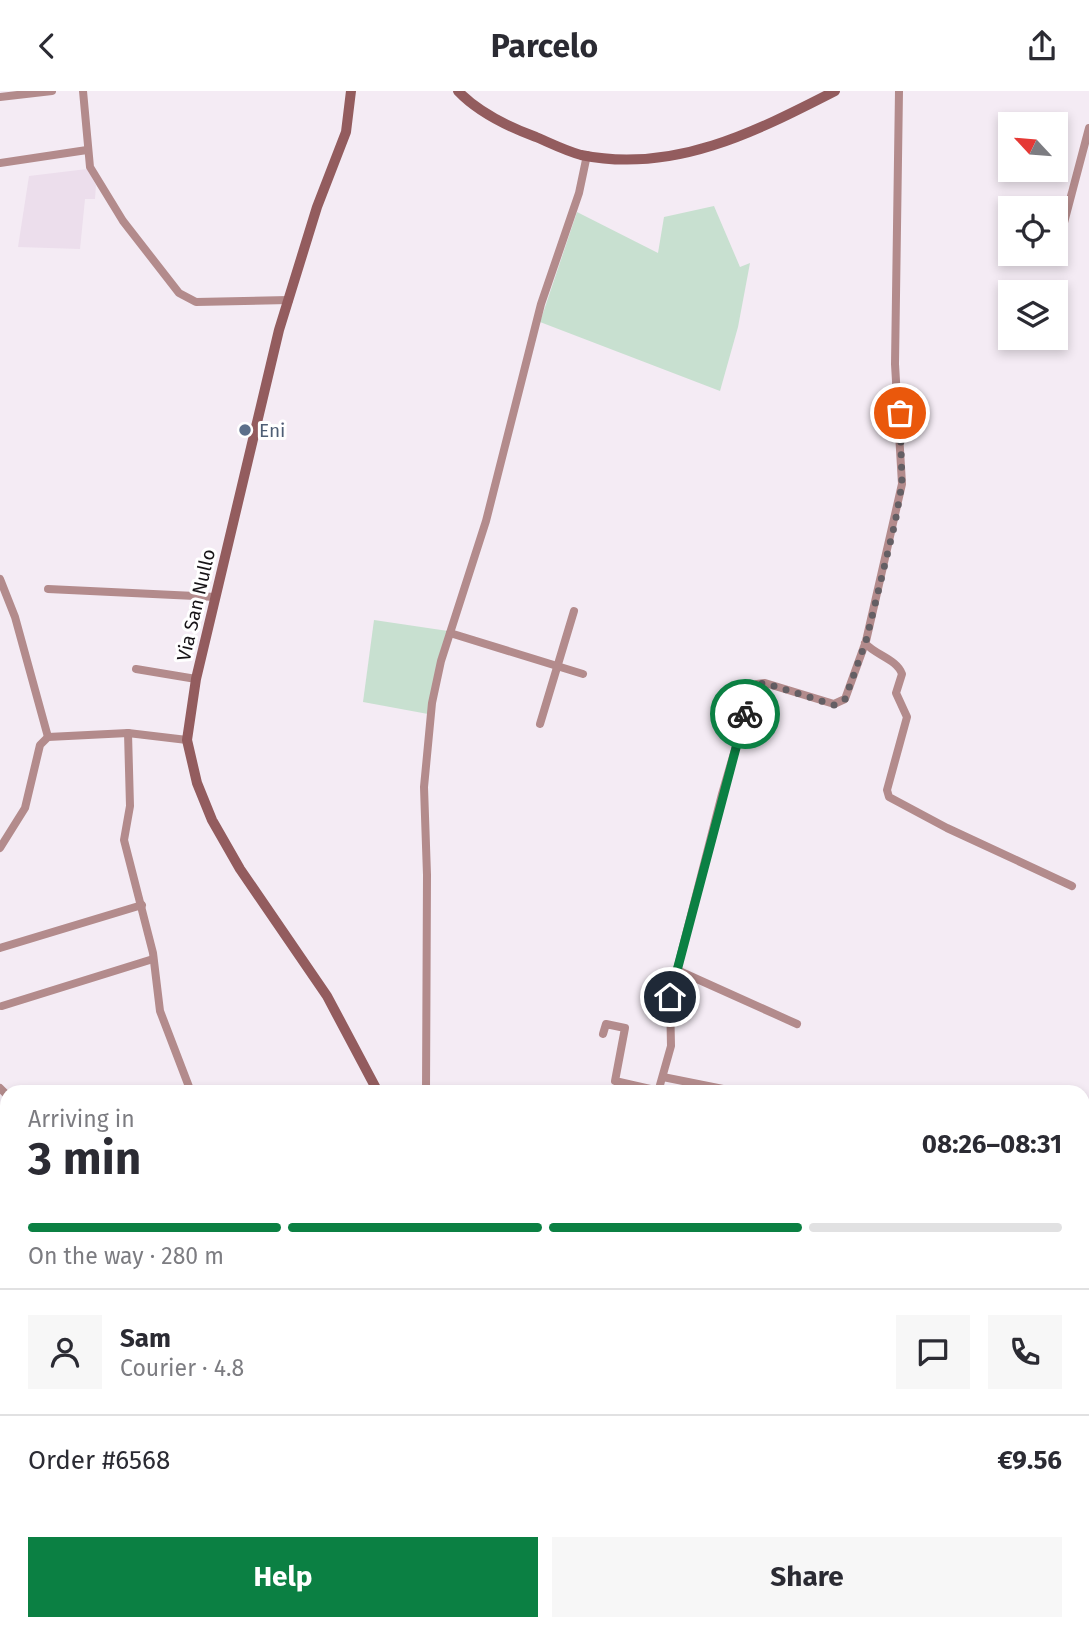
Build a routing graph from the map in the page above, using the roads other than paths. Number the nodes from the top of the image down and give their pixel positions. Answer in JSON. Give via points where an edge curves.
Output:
{"nodes":[{"id":1,"x":52,"y":91,"type":"edge"},
{"id":2,"x":83,"y":91,"type":"edge"},
{"id":3,"x":351,"y":91,"type":"edge"},
{"id":4,"x":458,"y":91,"type":"edge"},
{"id":5,"x":835,"y":91,"type":"edge"},
{"id":6,"x":899,"y":91,"type":"edge"},
{"id":7,"x":0,"y":97,"type":"edge"},
{"id":8,"x":1089,"y":128,"type":"edge"},
{"id":9,"x":87,"y":150,"type":"junction"},
{"id":10,"x":587,"y":155,"type":"junction"},
{"id":11,"x":0,"y":163,"type":"edge"},
{"id":12,"x":1068,"y":208,"type":"edge"},
{"id":13,"x":289,"y":300,"type":"junction"},
{"id":14,"x":0,"y":579,"type":"edge"},
{"id":15,"x":48,"y":589,"type":"dead end"},
{"id":16,"x":216,"y":597,"type":"junction"},
{"id":17,"x":574,"y":611,"type":"dead end"},
{"id":18,"x":450,"y":633,"type":"junction"},
{"id":19,"x":865,"y":643,"type":"junction"},
{"id":20,"x":557,"y":666,"type":"junction"},
{"id":21,"x":136,"y":669,"type":"dead end"},
{"id":22,"x":583,"y":674,"type":"dead end"},
{"id":23,"x":196,"y":679,"type":"junction"},
{"id":24,"x":540,"y":724,"type":"dead end"},
{"id":25,"x":128,"y":733,"type":"junction"},
{"id":26,"x":48,"y":737,"type":"junction"},
{"id":27,"x":187,"y":740,"type":"junction"},
{"id":28,"x":0,"y":848,"type":"edge"},
{"id":29,"x":1072,"y":886,"type":"dead end"},
{"id":30,"x":142,"y":905,"type":"junction"},
{"id":31,"x":0,"y":948,"type":"edge"},
{"id":32,"x":153,"y":959,"type":"junction"},
{"id":33,"x":677,"y":970,"type":"junction"},
{"id":34,"x":2,"y":1006,"type":"dead end"},
{"id":35,"x":797,"y":1024,"type":"dead end"},
{"id":36,"x":603,"y":1034,"type":"dead end"},
{"id":37,"x":663,"y":1077,"type":"junction"},
{"id":38,"x":188,"y":1085,"type":"edge"},
{"id":39,"x":374,"y":1085,"type":"edge"},
{"id":40,"x":426,"y":1085,"type":"edge"},
{"id":41,"x":631,"y":1085,"type":"edge"},
{"id":42,"x":660,"y":1085,"type":"edge"},
{"id":43,"x":703,"y":1085,"type":"edge"}],
"edges":[{"from":1,"to":7,"type":"street"},
{"from":2,"to":9,"type":"street"},
{"from":3,"to":13,"type":"street","name":"Via San Nullo","via":[[346,132]]},
{"from":4,"to":10,"type":"street","via":[[522,132]]},
{"from":5,"to":10,"type":"street","via":[[736,139],[681,155],[635,161]]},
{"from":6,"to":19,"type":"street","via":[[895,364],[902,484]]},
{"from":8,"to":12,"type":"street"},
{"from":9,"to":11,"type":"street"},
{"from":9,"to":13,"type":"street","via":[[101,189],[155,265],[185,298],[196,302]]},
{"from":10,"to":18,"type":"street","via":[[531,339],[486,521]]},
{"from":13,"to":16,"type":"street","name":"Via San Nullo"},
{"from":14,"to":26,"type":"street"},
{"from":15,"to":16,"type":"street"},
{"from":16,"to":23,"type":"street","name":"Via San Nullo"},
{"from":17,"to":20,"type":"street"},
{"from":18,"to":20,"type":"street"},
{"from":18,"to":40,"type":"street","via":[[432,703],[425,759]]},
{"from":19,"to":29,"type":"street","via":[[899,666],[902,674],[896,693],[907,717],[889,797]]},
{"from":19,"to":33,"type":"street","via":[[849,691],[840,703],[765,683],[753,688]]},
{"from":20,"to":22,"type":"street"},
{"from":20,"to":24,"type":"street"},
{"from":21,"to":23,"type":"street"},
{"from":23,"to":27,"type":"street","name":"Via San Nullo"},
{"from":25,"to":26,"type":"street"},
{"from":25,"to":27,"type":"street"},
{"from":25,"to":30,"type":"street","via":[[130,806],[124,840]]},
{"from":26,"to":28,"type":"street","via":[[40,745],[24,808]]},
{"from":27,"to":39,"type":"street","name":"Via San Nullo","via":[[197,783],[218,831],[327,996]]},
{"from":30,"to":31,"type":"street"},
{"from":30,"to":32,"type":"street"},
{"from":32,"to":34,"type":"street"},
{"from":32,"to":38,"type":"street","via":[[160,1011]]},
{"from":33,"to":35,"type":"street"},
{"from":33,"to":37,"type":"street","via":[[670,997],[671,1046]]},
{"from":36,"to":41,"type":"street","via":[[606,1024],[625,1028],[615,1081]]},
{"from":37,"to":42,"type":"street"},
{"from":37,"to":43,"type":"street"}]}
